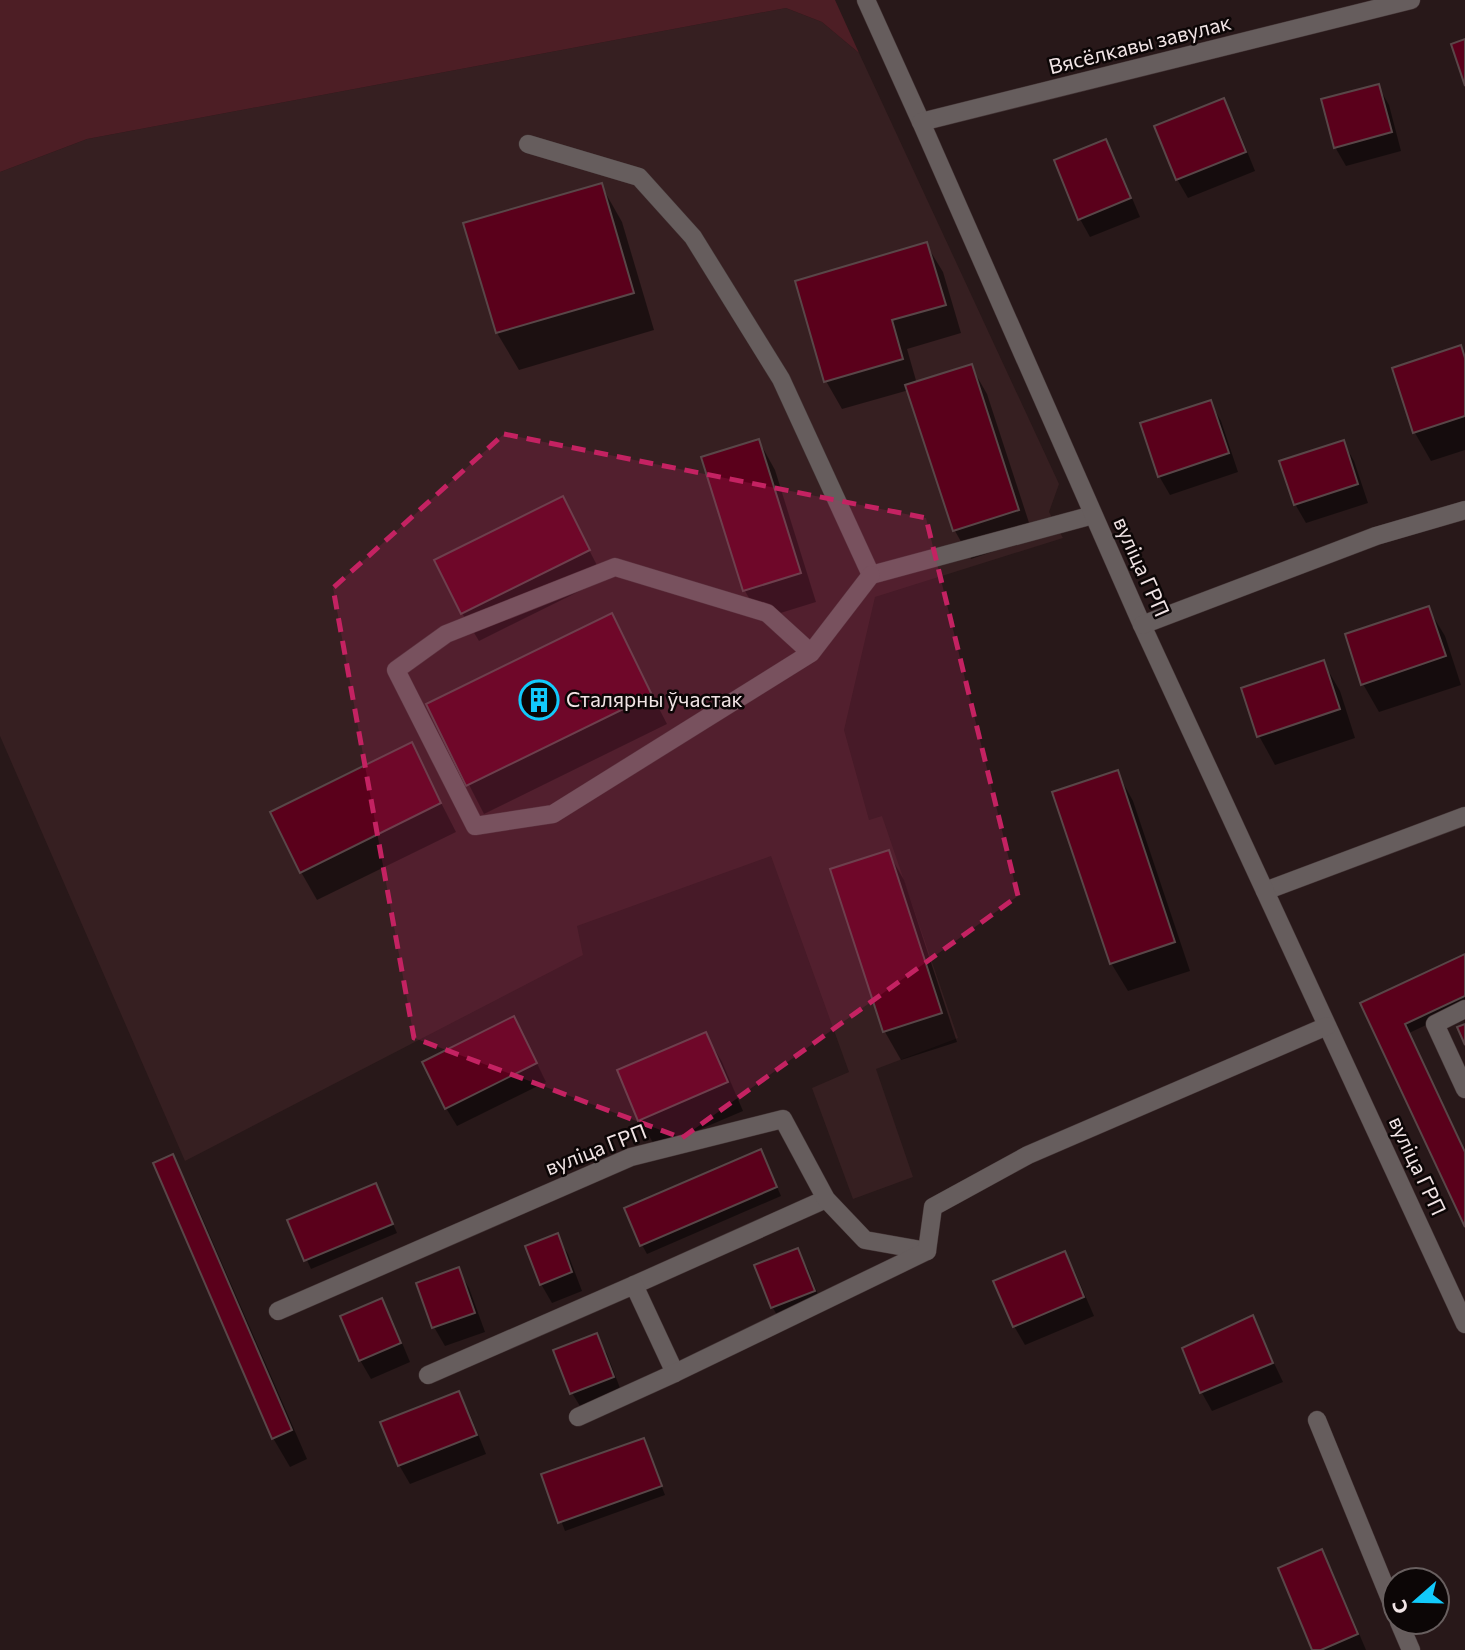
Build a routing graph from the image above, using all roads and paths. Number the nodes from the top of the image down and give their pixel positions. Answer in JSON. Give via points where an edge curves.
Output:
{"nodes":[{"id":1,"x":866,"y":0,"type":"edge"},
{"id":2,"x":1411,"y":0,"type":"edge"},
{"id":3,"x":1361,"y":6,"type":"edge"},
{"id":4,"x":921,"y":122,"type":"junction"},
{"id":5,"x":528,"y":144,"type":"dead end"},
{"id":6,"x":1465,"y":510,"type":"edge"},
{"id":7,"x":1093,"y":515,"type":"junction"},
{"id":8,"x":871,"y":575,"type":"junction"},
{"id":9,"x":1142,"y":625,"type":"junction"},
{"id":10,"x":811,"y":653,"type":"junction"},
{"id":11,"x":1465,"y":816,"type":"edge"},
{"id":12,"x":1265,"y":891,"type":"junction"},
{"id":13,"x":1465,"y":1009,"type":"edge"},
{"id":14,"x":1328,"y":1026,"type":"junction"},
{"id":15,"x":1465,"y":1089,"type":"edge"},
{"id":16,"x":826,"y":1199,"type":"junction"},
{"id":17,"x":927,"y":1251,"type":"junction"},
{"id":18,"x":634,"y":1285,"type":"junction"},
{"id":19,"x":278,"y":1311,"type":"dead end"},
{"id":20,"x":1465,"y":1324,"type":"edge"},
{"id":21,"x":675,"y":1373,"type":"junction"},
{"id":22,"x":428,"y":1375,"type":"dead end"},
{"id":23,"x":578,"y":1417,"type":"dead end"},
{"id":24,"x":1317,"y":1420,"type":"dead end"},
{"id":25,"x":1381,"y":1577,"type":"edge"}],
"edges":[{"from":1,"to":4,"type":"street","name":"вуліца ГРП"},
{"from":2,"to":3,"type":"street","name":"Вясёлкавы завулак"},
{"from":3,"to":4,"type":"street","name":"Вясёлкавы завулак"},
{"from":4,"to":7,"type":"street","name":"вуліца ГРП"},
{"from":5,"to":8,"type":"street","via":[[639,177],[693,237],[781,379]]},
{"from":6,"to":9,"type":"street","via":[[1376,536]]},
{"from":7,"to":8,"type":"street"},
{"from":7,"to":9,"type":"street","name":"вуліца ГРП"},
{"from":8,"to":10,"type":"street"},
{"from":9,"to":12,"type":"street","name":"вуліца ГРП"},
{"from":10,"to":10,"type":"street","via":[[553,814],[475,826],[396,670],[446,634],[615,567],[767,613]]},
{"from":11,"to":12,"type":"street"},
{"from":12,"to":14,"type":"street","name":"вуліца ГРП"},
{"from":13,"to":15,"type":"street","via":[[1435,1024]]},
{"from":14,"to":17,"type":"street","via":[[1028,1155],[933,1207]]},
{"from":14,"to":20,"type":"street","name":"вуліца ГРП"},
{"from":16,"to":17,"type":"street","name":"вуліца ГРП","via":[[865,1240]]},
{"from":16,"to":18,"type":"street"},
{"from":16,"to":19,"type":"street","name":"вуліца ГРП","via":[[783,1119],[631,1157]]},
{"from":17,"to":21,"type":"street"},
{"from":18,"to":21,"type":"street"},
{"from":18,"to":22,"type":"street"},
{"from":21,"to":23,"type":"street"},
{"from":24,"to":25,"type":"street"}]}
